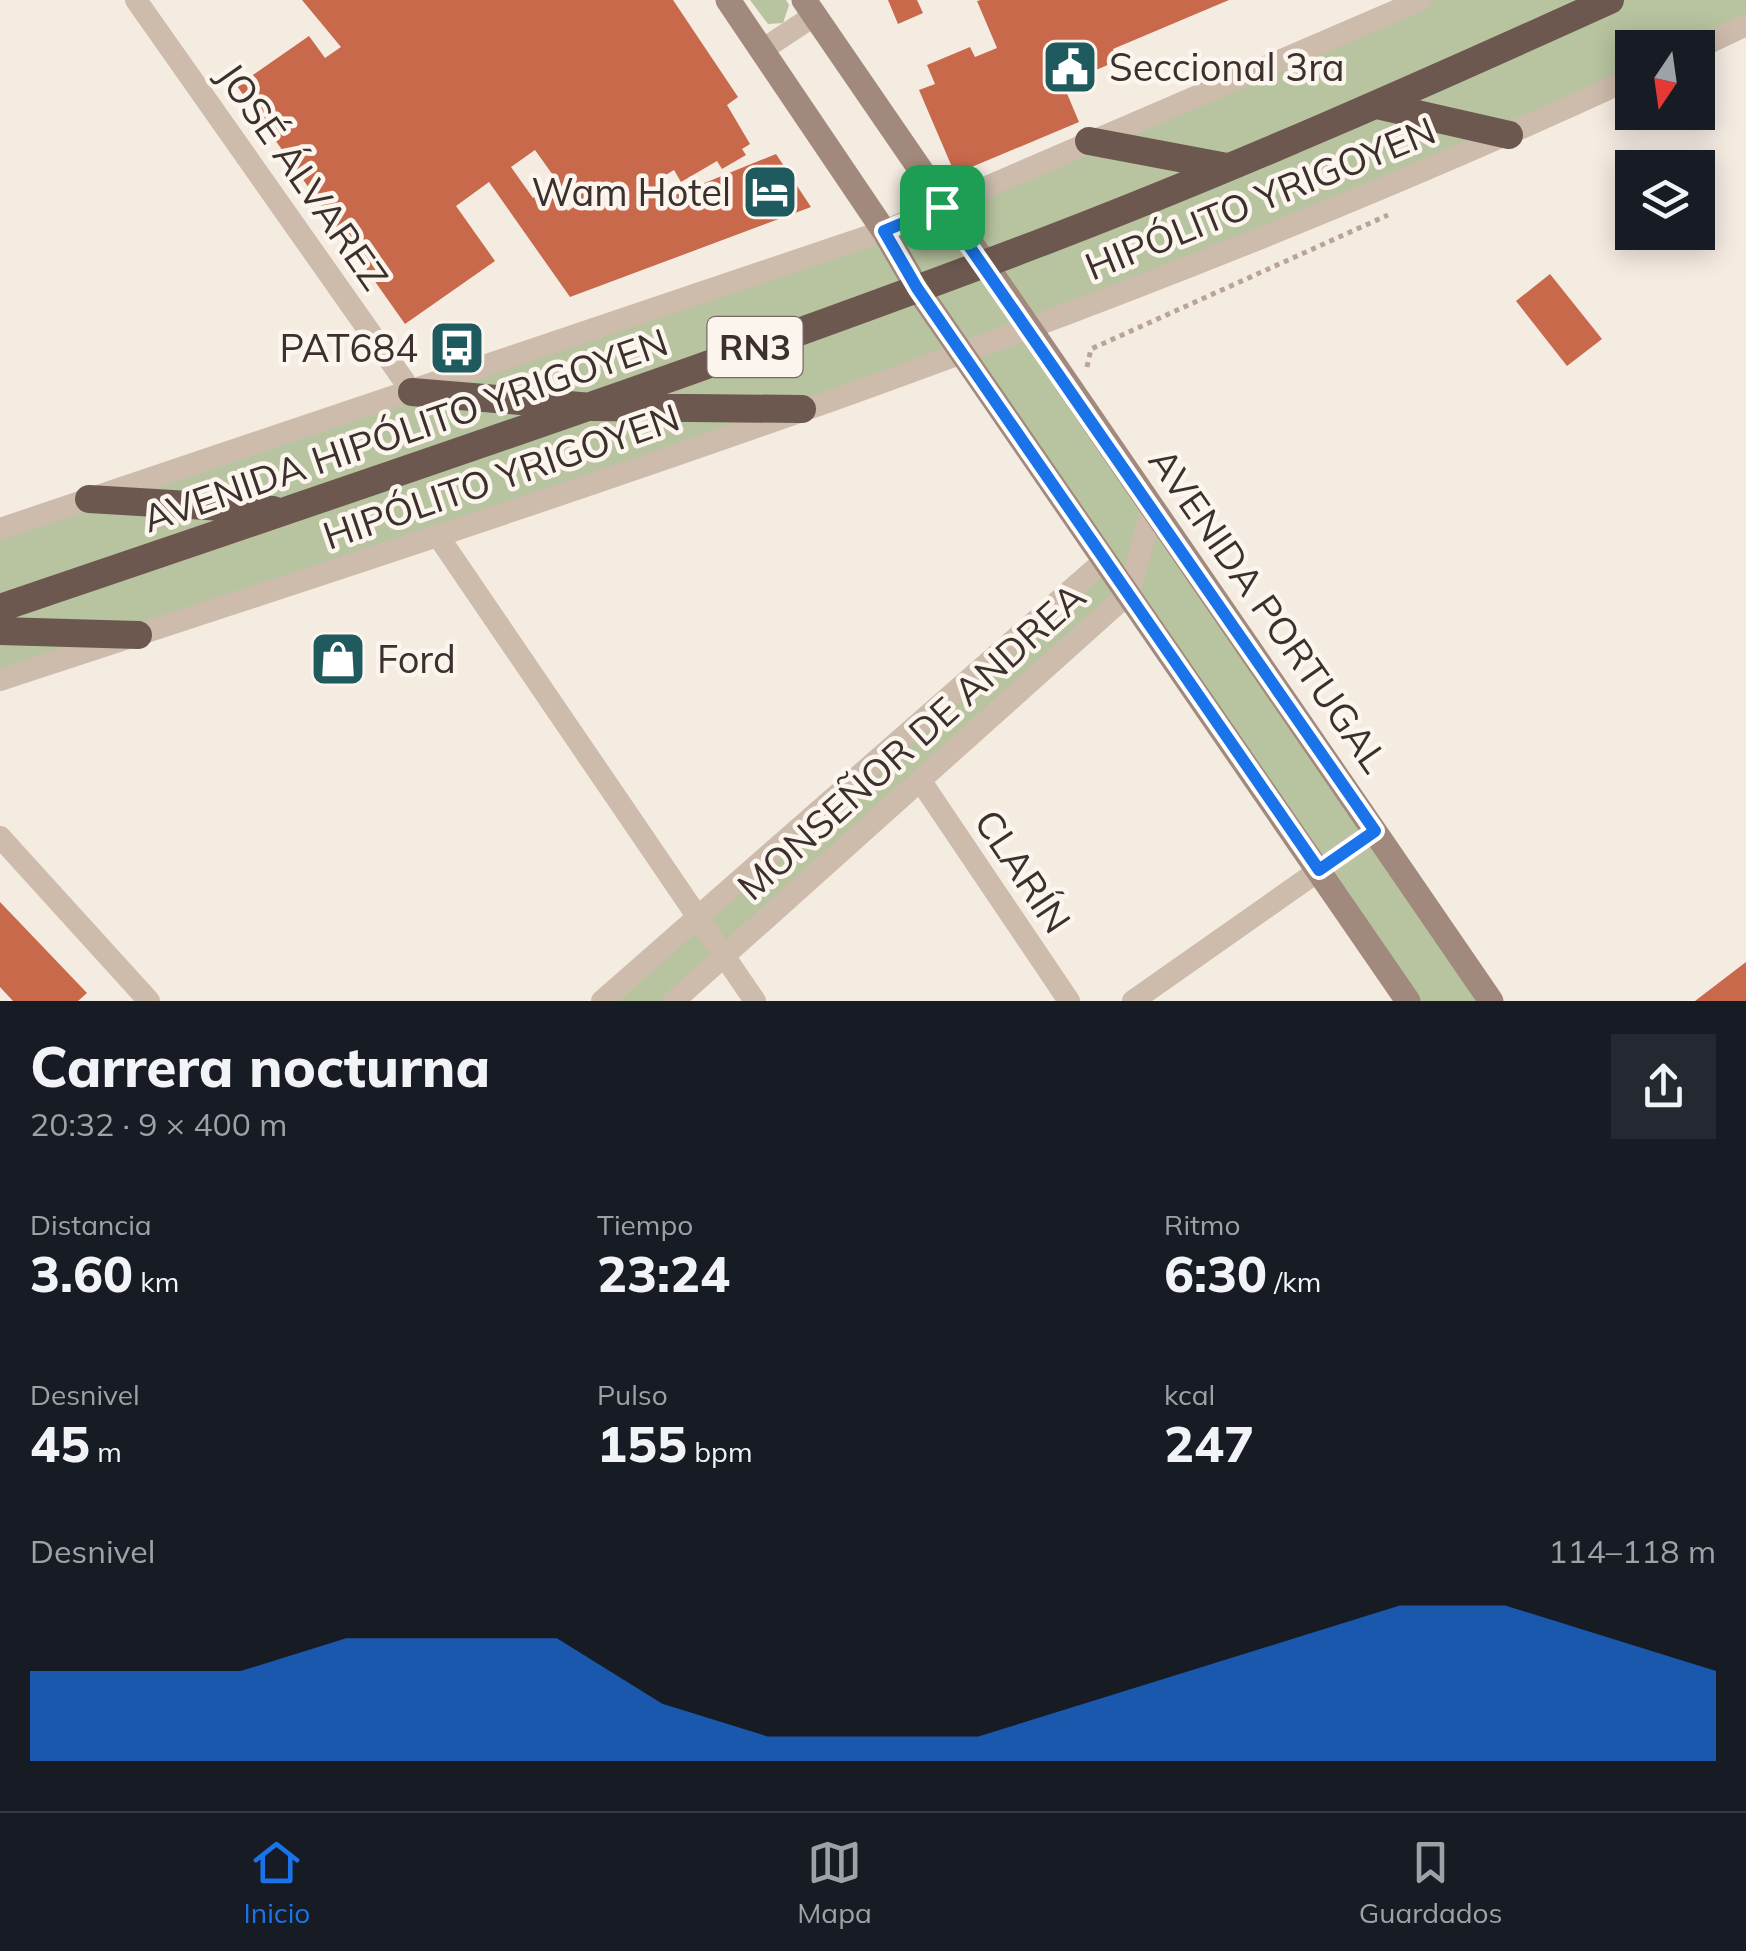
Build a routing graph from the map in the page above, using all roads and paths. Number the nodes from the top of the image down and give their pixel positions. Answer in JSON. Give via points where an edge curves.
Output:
{"nodes":[{"id":1,"x":136,"y":0,"type":"edge"},
{"id":2,"x":728,"y":0,"type":"edge"},
{"id":3,"x":1421,"y":0,"type":"edge"},
{"id":4,"x":1610,"y":0,"type":"edge"},
{"id":5,"x":809,"y":8,"type":"edge"},
{"id":6,"x":1370,"y":11,"type":"edge"},
{"id":7,"x":1746,"y":25,"type":"edge"},
{"id":8,"x":1715,"y":40,"type":"edge"},
{"id":9,"x":762,"y":50,"type":"junction"},
{"id":10,"x":1615,"y":86,"type":"edge"},
{"id":11,"x":1377,"y":106,"type":"junction"},
{"id":12,"x":1510,"y":135,"type":"junction"},
{"id":13,"x":1089,"y":141,"type":"junction"},
{"id":14,"x":1228,"y":167,"type":"junction"},
{"id":15,"x":942,"y":207,"type":"junction"},
{"id":16,"x":1398,"y":211,"type":"dead end"},
{"id":17,"x":884,"y":231,"type":"junction"},
{"id":18,"x":983,"y":264,"type":"junction"},
{"id":19,"x":917,"y":288,"type":"junction"},
{"id":20,"x":1027,"y":329,"type":"junction"},
{"id":21,"x":964,"y":355,"type":"junction"},
{"id":22,"x":1086,"y":371,"type":"dead end"},
{"id":23,"x":412,"y":392,"type":"junction"},
{"id":24,"x":592,"y":407,"type":"junction"},
{"id":25,"x":802,"y":409,"type":"junction"},
{"id":26,"x":89,"y":499,"type":"junction"},
{"id":27,"x":1154,"y":507,"type":"junction"},
{"id":28,"x":285,"y":511,"type":"junction"},
{"id":29,"x":0,"y":529,"type":"edge"},
{"id":30,"x":438,"y":536,"type":"junction"},
{"id":31,"x":1105,"y":560,"type":"junction"},
{"id":32,"x":1128,"y":594,"type":"junction"},
{"id":33,"x":0,"y":608,"type":"edge"},
{"id":34,"x":0,"y":631,"type":"edge"},
{"id":35,"x":138,"y":635,"type":"junction"},
{"id":36,"x":0,"y":680,"type":"edge"},
{"id":37,"x":920,"y":780,"type":"junction"},
{"id":38,"x":1375,"y":831,"type":"junction"},
{"id":39,"x":0,"y":837,"type":"edge"},
{"id":40,"x":1319,"y":870,"type":"junction"},
{"id":41,"x":697,"y":915,"type":"junction"},
{"id":42,"x":724,"y":955,"type":"junction"},
{"id":43,"x":149,"y":1001,"type":"edge"},
{"id":44,"x":602,"y":1001,"type":"edge"},
{"id":45,"x":674,"y":1001,"type":"edge"},
{"id":46,"x":756,"y":1001,"type":"edge"},
{"id":47,"x":1069,"y":1001,"type":"edge"},
{"id":48,"x":1133,"y":1001,"type":"edge"},
{"id":49,"x":1408,"y":1001,"type":"edge"},
{"id":50,"x":1491,"y":1001,"type":"edge"}],
"edges":[{"from":1,"to":23,"type":"street","name":"JOSÉ ÁLVAREZ"},
{"from":2,"to":9,"type":"main road"},
{"from":3,"to":6,"type":"street"},
{"from":4,"to":11,"type":"highway","name":"AVENIDA HIPÓLITO YRIGOYEN","number":"RN3"},
{"from":5,"to":9,"type":"street"},
{"from":5,"to":15,"type":"main road","name":"AVENIDA PORTUGAL"},
{"from":6,"to":13,"type":"street"},
{"from":7,"to":8,"type":"street"},
{"from":9,"to":17,"type":"main road"},
{"from":10,"to":12,"type":"street","name":"HIPÓLITO YRIGOYEN"},
{"from":11,"to":12,"type":"highway"},
{"from":11,"to":14,"type":"highway","name":"AVENIDA HIPÓLITO YRIGOYEN","number":"RN3"},
{"from":12,"to":20,"type":"street","name":"HIPÓLITO YRIGOYEN"},
{"from":13,"to":14,"type":"highway"},
{"from":13,"to":15,"type":"street"},
{"from":14,"to":18,"type":"highway","name":"AVENIDA HIPÓLITO YRIGOYEN","number":"RN3"},
{"from":15,"to":17,"type":"street"},
{"from":15,"to":18,"type":"main road","name":"AVENIDA PORTUGAL"},
{"from":16,"to":22,"type":"path","via":[[1091,348]]},
{"from":17,"to":19,"type":"main road"},
{"from":17,"to":23,"type":"street"},
{"from":18,"to":19,"type":"highway","name":"AVENIDA HIPÓLITO YRIGOYEN","number":"RN3"},
{"from":18,"to":20,"type":"main road","name":"AVENIDA PORTUGAL"},
{"from":19,"to":21,"type":"main road"},
{"from":19,"to":24,"type":"highway","name":"AVENIDA HIPÓLITO YRIGOYEN","number":"RN3"},
{"from":20,"to":21,"type":"street","name":"HIPÓLITO YRIGOYEN"},
{"from":20,"to":27,"type":"main road","name":"AVENIDA PORTUGAL"},
{"from":21,"to":25,"type":"street","name":"HIPÓLITO YRIGOYEN"},
{"from":21,"to":31,"type":"main road"},
{"from":23,"to":24,"type":"highway"},
{"from":23,"to":26,"type":"street"},
{"from":24,"to":25,"type":"highway"},
{"from":24,"to":28,"type":"highway","name":"AVENIDA HIPÓLITO YRIGOYEN","number":"RN3"},
{"from":25,"to":30,"type":"street","name":"HIPÓLITO YRIGOYEN"},
{"from":26,"to":28,"type":"highway"},
{"from":26,"to":29,"type":"street"},
{"from":27,"to":32,"type":"street","name":"MONSEÑOR DE ANDREA"},
{"from":27,"to":38,"type":"main road","name":"AVENIDA PORTUGAL"},
{"from":28,"to":33,"type":"highway","name":"AVENIDA HIPÓLITO YRIGOYEN","number":"RN3"},
{"from":30,"to":35,"type":"street","name":"HIPÓLITO YRIGOYEN"},
{"from":30,"to":41,"type":"street"},
{"from":31,"to":32,"type":"main road"},
{"from":31,"to":41,"type":"street","name":"MONSEÑOR DE ANDREA"},
{"from":32,"to":37,"type":"street","name":"MONSEÑOR DE ANDREA"},
{"from":32,"to":40,"type":"main road"},
{"from":34,"to":35,"type":"highway"},
{"from":35,"to":36,"type":"street","name":"HIPÓLITO YRIGOYEN"},
{"from":37,"to":42,"type":"street","name":"MONSEÑOR DE ANDREA"},
{"from":37,"to":47,"type":"street","name":"CLARÍN"},
{"from":38,"to":40,"type":"street"},
{"from":38,"to":50,"type":"main road","name":"AVENIDA PORTUGAL"},
{"from":39,"to":43,"type":"street"},
{"from":40,"to":48,"type":"street"},
{"from":40,"to":49,"type":"main road"},
{"from":41,"to":42,"type":"street"},
{"from":41,"to":44,"type":"street","name":"MONSEÑOR DE ANDREA"},
{"from":42,"to":45,"type":"street","name":"MONSEÑOR DE ANDREA"},
{"from":42,"to":46,"type":"street"}]}
